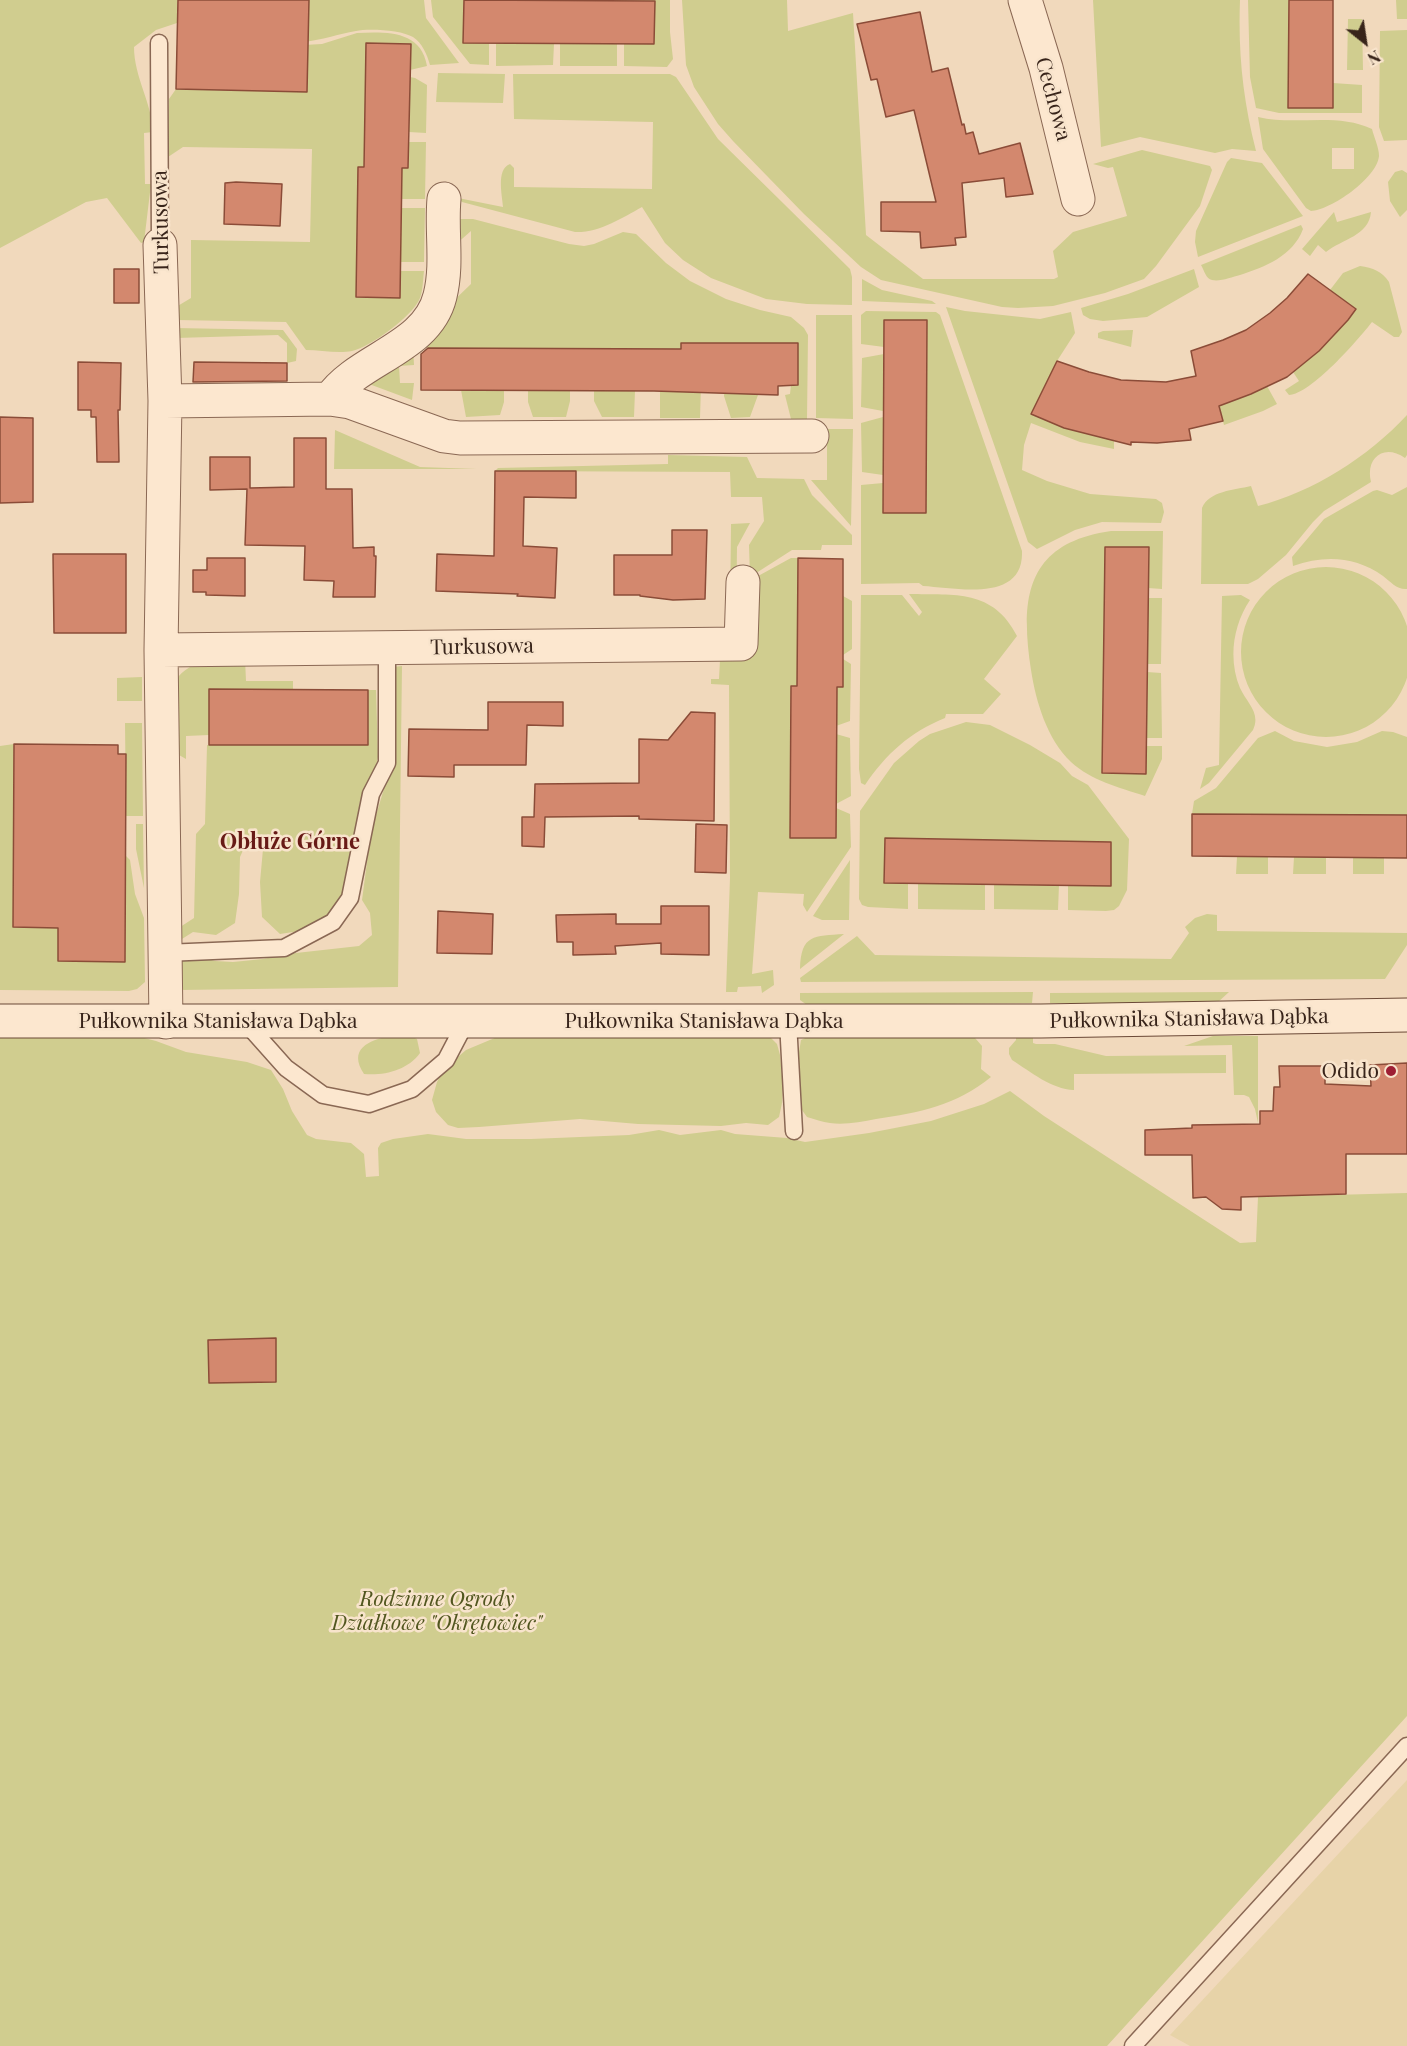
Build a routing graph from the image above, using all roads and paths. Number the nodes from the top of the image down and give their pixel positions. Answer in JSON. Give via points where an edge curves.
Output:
{"nodes":[{"id":1,"x":1025,"y":0,"type":"edge"},
{"id":2,"x":159,"y":43,"type":"dead end"},
{"id":3,"x":444,"y":199,"type":"dead end"},
{"id":4,"x":1078,"y":199,"type":"dead end"},
{"id":5,"x":160,"y":245,"type":"joint"},
{"id":6,"x":330,"y":399,"type":"junction"},
{"id":7,"x":165,"y":401,"type":"junction"},
{"id":8,"x":812,"y":436,"type":"dead end"},
{"id":9,"x":743,"y":582,"type":"dead end"},
{"id":10,"x":387,"y":648,"type":"junction"},
{"id":11,"x":161,"y":650,"type":"junction"},
{"id":12,"x":165,"y":953,"type":"junction"},
{"id":13,"x":1407,"y":1015,"type":"edge"},
{"id":14,"x":467,"y":1020,"type":"junction"},
{"id":15,"x":0,"y":1021,"type":"edge"},
{"id":16,"x":244,"y":1021,"type":"junction"},
{"id":17,"x":166,"y":1022,"type":"junction"},
{"id":18,"x":788,"y":1022,"type":"junction"},
{"id":19,"x":794,"y":1131,"type":"dead end"},
{"id":20,"x":1407,"y":1746,"type":"edge"},
{"id":21,"x":1133,"y":2046,"type":"edge"}],
"edges":[{"from":1,"to":4,"type":"street","name":"Cechowa"},
{"from":2,"to":5,"type":"lane","name":"Turkusowa"},
{"from":3,"to":6,"type":"street","via":[[444,279],[433,312],[424,326],[353,376]]},
{"from":5,"to":7,"type":"street","name":"Turkusowa"},
{"from":6,"to":7,"type":"street"},
{"from":6,"to":8,"type":"street","via":[[460,438]]},
{"from":7,"to":11,"type":"street","name":"Turkusowa"},
{"from":9,"to":10,"type":"street","name":"Turkusowa","via":[[741,644]]},
{"from":10,"to":11,"type":"street","name":"Turkusowa"},
{"from":10,"to":12,"type":"lane","via":[[387,763],[371,794],[350,898],[333,922],[284,948]]},
{"from":11,"to":12,"type":"street","name":"Turkusowa"},
{"from":12,"to":17,"type":"street","name":"Turkusowa"},
{"from":13,"to":18,"type":"street","name":"Pułkownika Stanisława Dąbka"},
{"from":14,"to":16,"type":"street","name":"Pułkownika Stanisława Dąbka"},
{"from":14,"to":16,"type":"lane","via":[[446,1060],[412,1089],[369,1104],[323,1095],[286,1068]]},
{"from":14,"to":18,"type":"street","name":"Pułkownika Stanisława Dąbka"},
{"from":15,"to":17,"type":"street","name":"Pułkownika Stanisława Dąbka"},
{"from":16,"to":17,"type":"street","name":"Pułkownika Stanisława Dąbka"},
{"from":18,"to":19,"type":"lane"},
{"from":20,"to":21,"type":"lane"}]}
